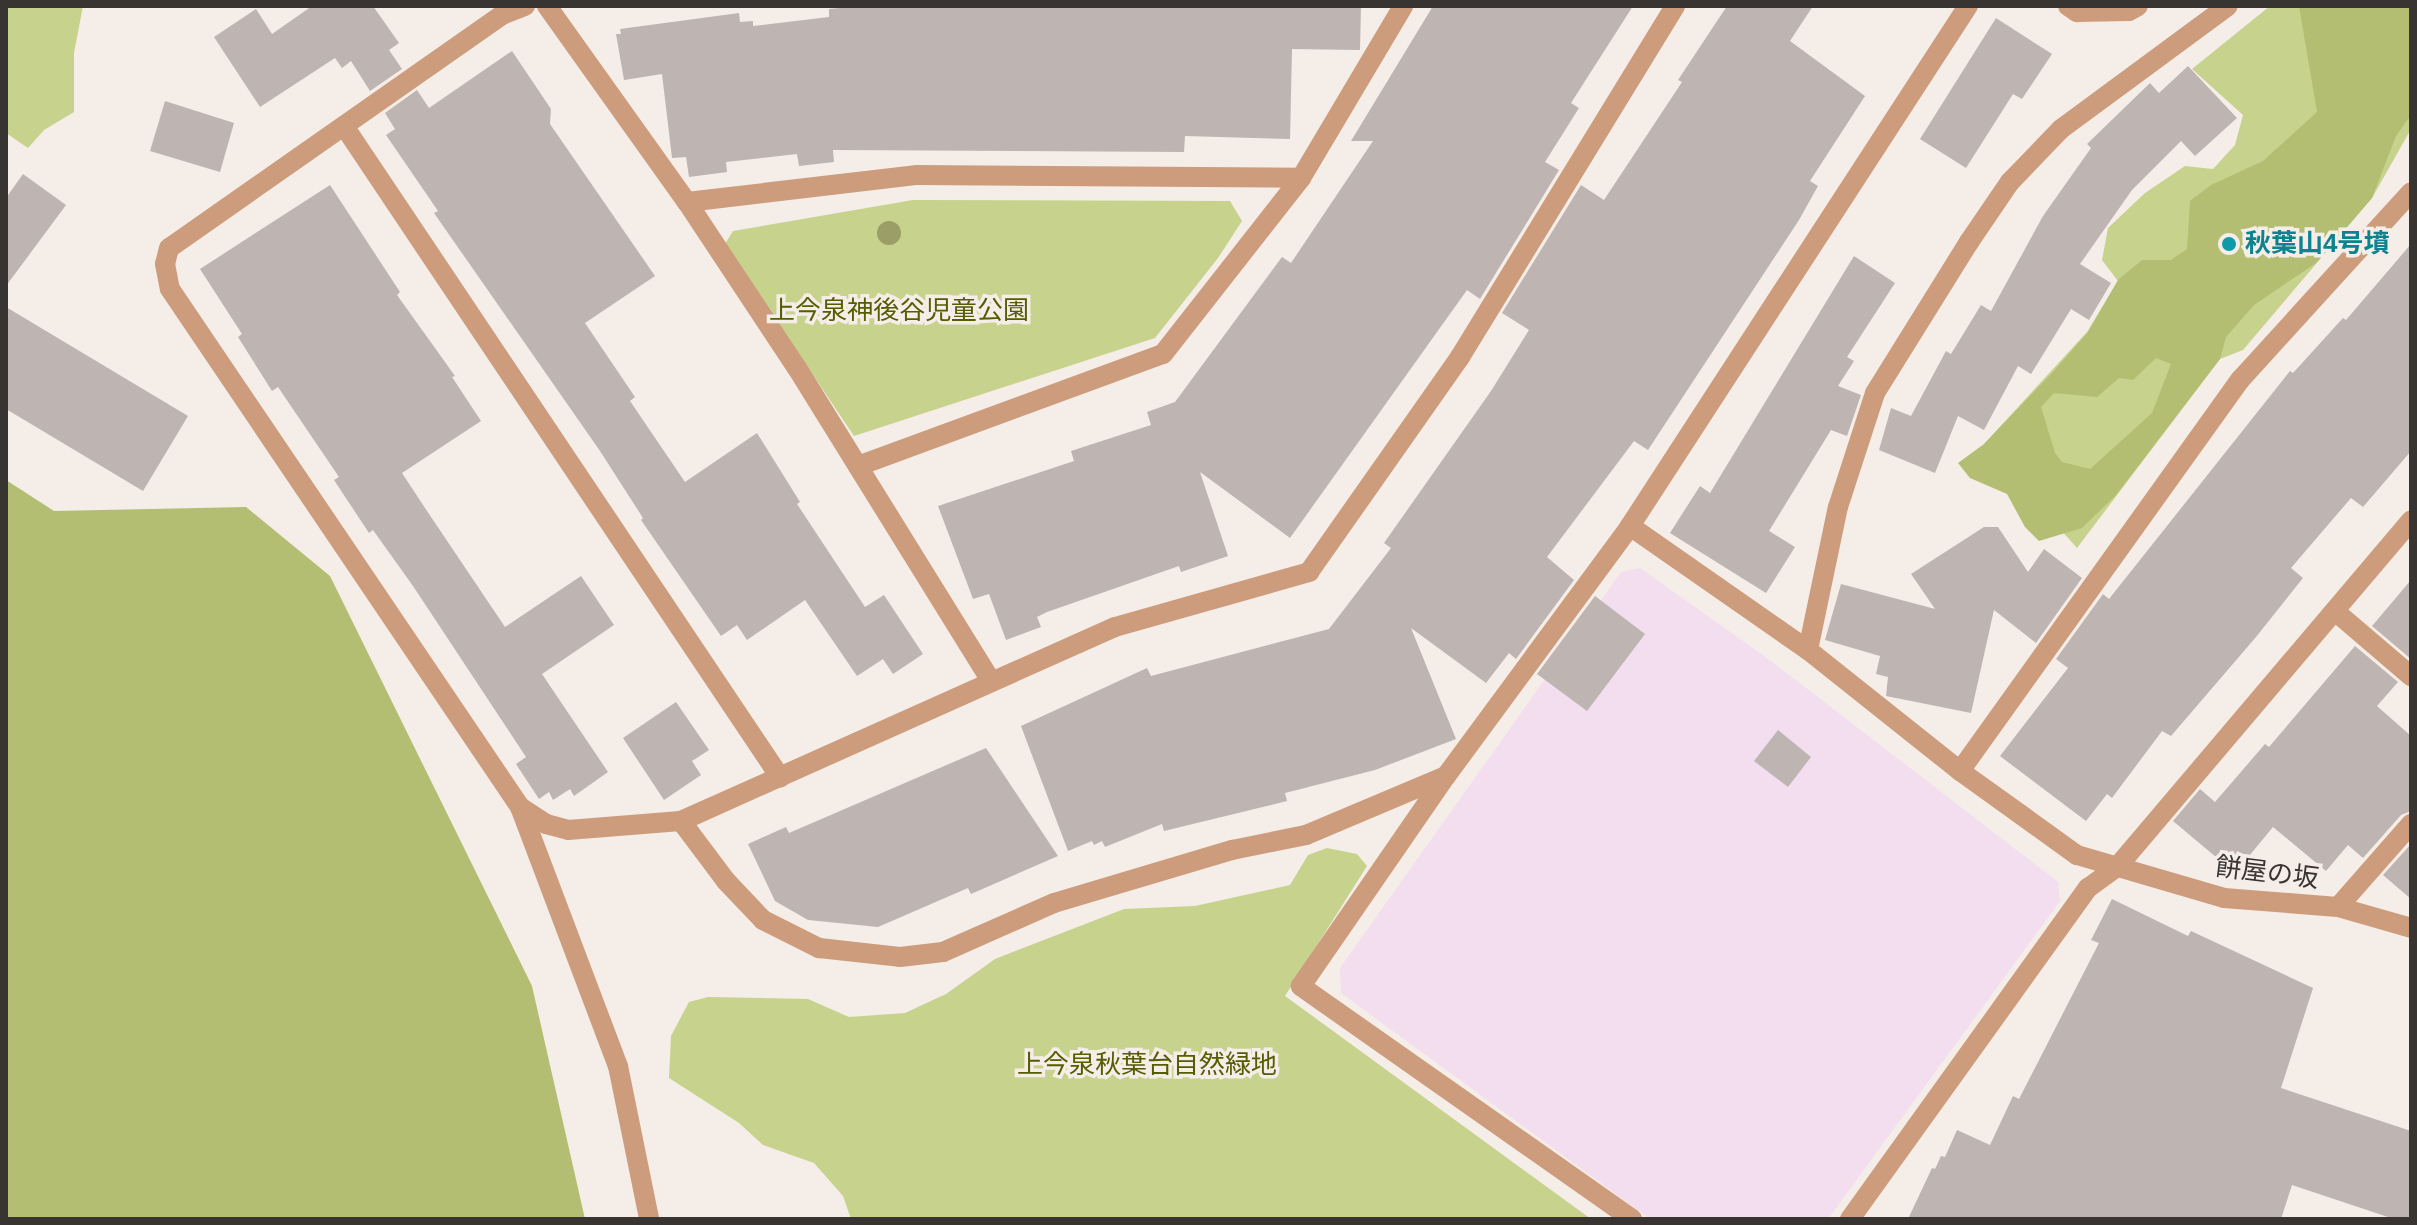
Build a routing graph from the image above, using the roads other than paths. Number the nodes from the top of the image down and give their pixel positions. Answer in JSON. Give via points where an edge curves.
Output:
{"nodes":[{"id":1,"x":525,"y":6,"type":"edge"},
{"id":2,"x":547,"y":6,"type":"edge"},
{"id":3,"x":1403,"y":6,"type":"edge"},
{"id":4,"x":1675,"y":6,"type":"edge"},
{"id":5,"x":1968,"y":6,"type":"edge"},
{"id":6,"x":2068,"y":6,"type":"edge"},
{"id":7,"x":2138,"y":6,"type":"edge"},
{"id":8,"x":2228,"y":6,"type":"edge"},
{"id":9,"x":344,"y":126,"type":"junction"},
{"id":10,"x":1301,"y":178,"type":"junction"},
{"id":11,"x":2411,"y":192,"type":"edge"},
{"id":12,"x":687,"y":202,"type":"junction"},
{"id":13,"x":858,"y":466,"type":"junction"},
{"id":14,"x":2411,"y":520,"type":"edge"},
{"id":15,"x":1630,"y":526,"type":"junction"},
{"id":16,"x":2336,"y":612,"type":"junction"},
{"id":17,"x":1808,"y":650,"type":"junction"},
{"id":18,"x":2411,"y":676,"type":"edge"},
{"id":19,"x":991,"y":681,"type":"junction"},
{"id":20,"x":1960,"y":771,"type":"junction"},
{"id":21,"x":1446,"y":776,"type":"junction"},
{"id":22,"x":780,"y":777,"type":"junction"},
{"id":23,"x":520,"y":807,"type":"junction"},
{"id":24,"x":681,"y":821,"type":"junction"},
{"id":25,"x":2411,"y":824,"type":"edge"},
{"id":26,"x":2118,"y":866,"type":"junction"},
{"id":27,"x":2338,"y":907,"type":"junction"},
{"id":28,"x":2411,"y":928,"type":"edge"},
{"id":29,"x":649,"y":1219,"type":"edge"},
{"id":30,"x":1632,"y":1219,"type":"edge"},
{"id":31,"x":1850,"y":1219,"type":"edge"}],
"edges":[{"from":1,"to":9,"type":"street","via":[[502,15]]},
{"from":2,"to":12,"type":"street"},
{"from":3,"to":10,"type":"street"},
{"from":4,"to":19,"type":"street","via":[[1460,357],[1309,572],[1115,627]]},
{"from":5,"to":15,"type":"street"},
{"from":6,"to":7,"type":"street","via":[[2077,12],[2129,11]]},
{"from":8,"to":17,"type":"street","via":[[2061,129],[2010,182],[1969,242],[1875,393],[1838,507]]},
{"from":9,"to":22,"type":"street"},
{"from":9,"to":23,"type":"street","via":[[169,248],[165,264],[170,289]]},
{"from":10,"to":12,"type":"street","via":[[917,175]]},
{"from":10,"to":13,"type":"street","via":[[1163,354]]},
{"from":11,"to":20,"type":"street","via":[[2240,380]]},
{"from":12,"to":13,"type":"street"},
{"from":13,"to":19,"type":"street"},
{"from":14,"to":16,"type":"street"},
{"from":15,"to":17,"type":"street","name":"餅屋の坂"},
{"from":15,"to":21,"type":"street"},
{"from":16,"to":18,"type":"street"},
{"from":16,"to":26,"type":"street"},
{"from":17,"to":20,"type":"street","name":"餅屋の坂"},
{"from":19,"to":22,"type":"street"},
{"from":20,"to":26,"type":"street","name":"餅屋の坂","via":[[2077,855]]},
{"from":21,"to":24,"type":"street","via":[[1306,835],[1232,850],[1054,903],[943,952],[900,957],[819,948],[763,920]]},
{"from":21,"to":30,"type":"street","via":[[1301,986]]},
{"from":22,"to":24,"type":"street"},
{"from":23,"to":24,"type":"street","via":[[546,824],[568,830]]},
{"from":23,"to":29,"type":"street","via":[[618,1066]]},
{"from":25,"to":27,"type":"street"},
{"from":26,"to":27,"type":"street","name":"餅屋の坂","via":[[2224,898]]},
{"from":26,"to":31,"type":"street","via":[[2088,888]]},
{"from":27,"to":28,"type":"street","name":"餅屋の坂"}]}
